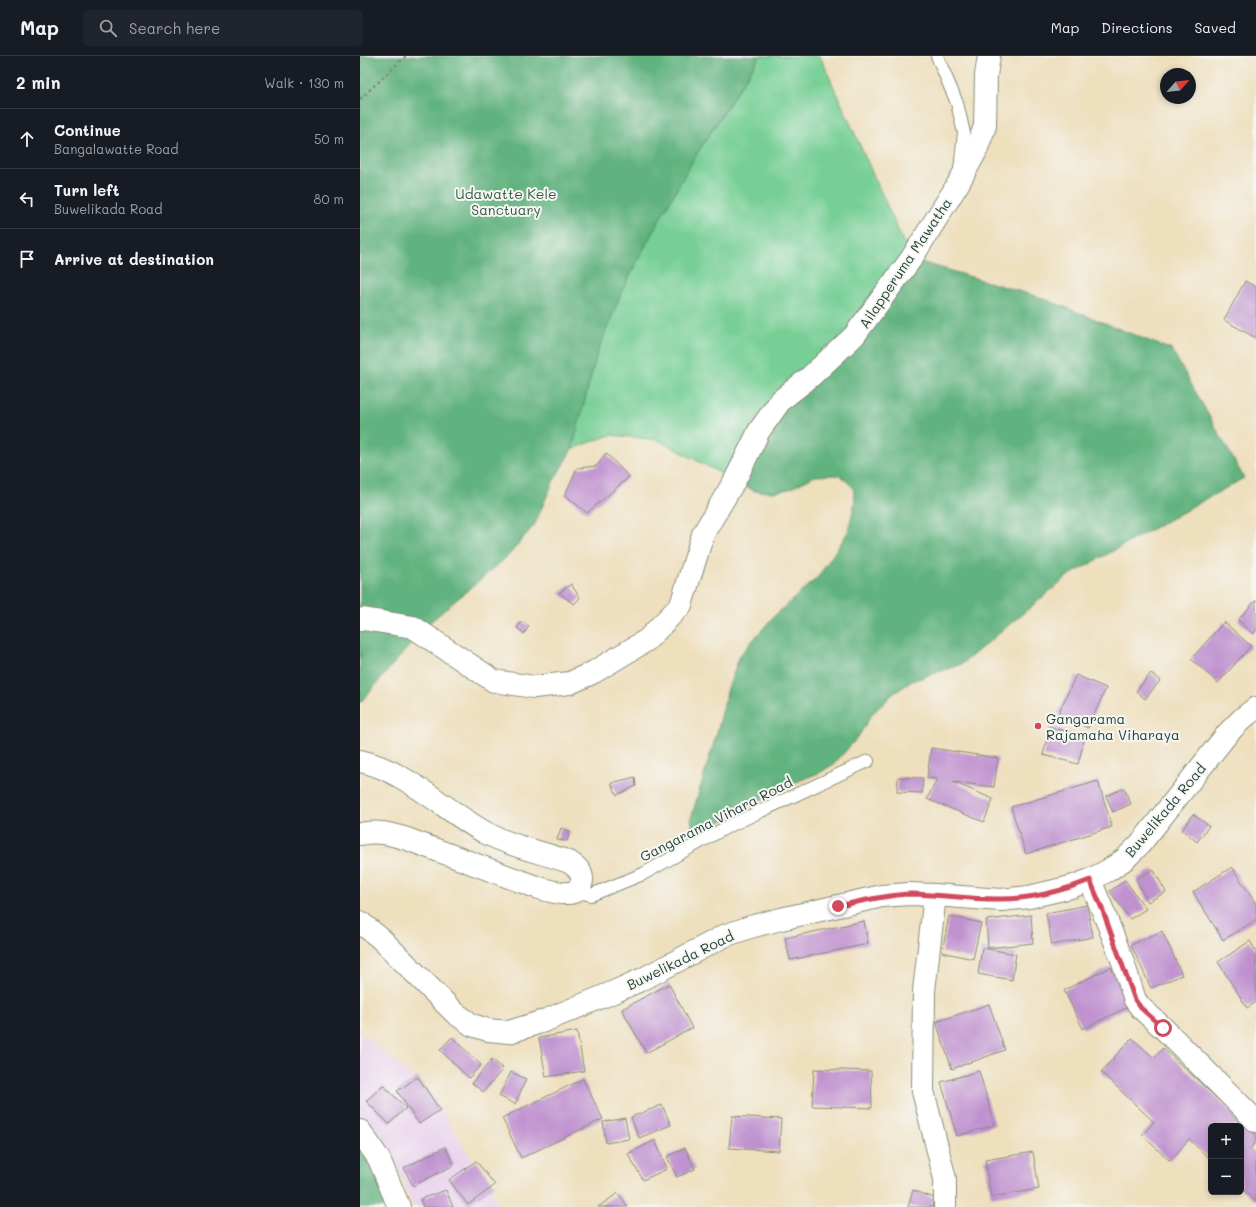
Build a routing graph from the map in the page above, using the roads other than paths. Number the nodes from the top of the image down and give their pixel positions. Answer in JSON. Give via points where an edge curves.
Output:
{"nodes":[{"id":1,"x":937,"y":56,"type":"edge"},
{"id":2,"x":989,"y":56,"type":"edge"},
{"id":3,"x":958,"y":184,"type":"junction"},
{"id":4,"x":360,"y":620,"type":"edge"},
{"id":5,"x":1256,"y":708,"type":"edge"},
{"id":6,"x":360,"y":761,"type":"edge"},
{"id":7,"x":868,"y":761,"type":"dead end"},
{"id":8,"x":360,"y":834,"type":"edge"},
{"id":9,"x":1090,"y":880,"type":"junction"},
{"id":10,"x":576,"y":891,"type":"junction"},
{"id":11,"x":935,"y":895,"type":"junction"},
{"id":12,"x":360,"y":922,"type":"edge"},
{"id":13,"x":1256,"y":1121,"type":"edge"},
{"id":14,"x":360,"y":1131,"type":"edge"},
{"id":15,"x":399,"y":1207,"type":"edge"},
{"id":16,"x":945,"y":1207,"type":"edge"}],
"edges":[{"from":1,"to":3,"type":"lane","via":[[957,103],[964,133]]},
{"from":2,"to":3,"type":"main road","name":"Ailapperuma Mawatha","via":[[985,126],[975,153]]},
{"from":3,"to":4,"type":"main road","name":"Ailapperuma Mawatha","via":[[911,259],[854,336],[781,400],[759,431],[735,480],[703,534],[681,606],[647,640],[570,684],[534,687],[494,681],[413,627]]},
{"from":5,"to":9,"type":"main road","name":"Buwelikada Road","via":[[1228,733],[1159,822],[1125,859]]},
{"from":6,"to":10,"type":"main road","via":[[390,772],[467,822],[506,843],[570,862],[581,874],[582,881]]},
{"from":7,"to":10,"type":"lane","name":"Gangarama Vihara Road","via":[[727,827],[643,874],[591,895]]},
{"from":8,"to":10,"type":"main road","via":[[386,833],[536,888],[561,893]]},
{"from":9,"to":11,"type":"main road","name":"Buwelikada Road","via":[[1028,897],[1000,900]]},
{"from":9,"to":13,"type":"main road","via":[[1135,1000]]},
{"from":11,"to":12,"type":"main road","name":"Buwelikada Road","via":[[882,896],[750,927],[724,936],[643,979],[602,997],[544,1022],[509,1032],[472,1025],[455,1013],[381,939]]},
{"from":11,"to":16,"type":"main road","via":[[924,991],[923,1091],[945,1179]]},
{"from":14,"to":15,"type":"main road","via":[[379,1159]]}]}
